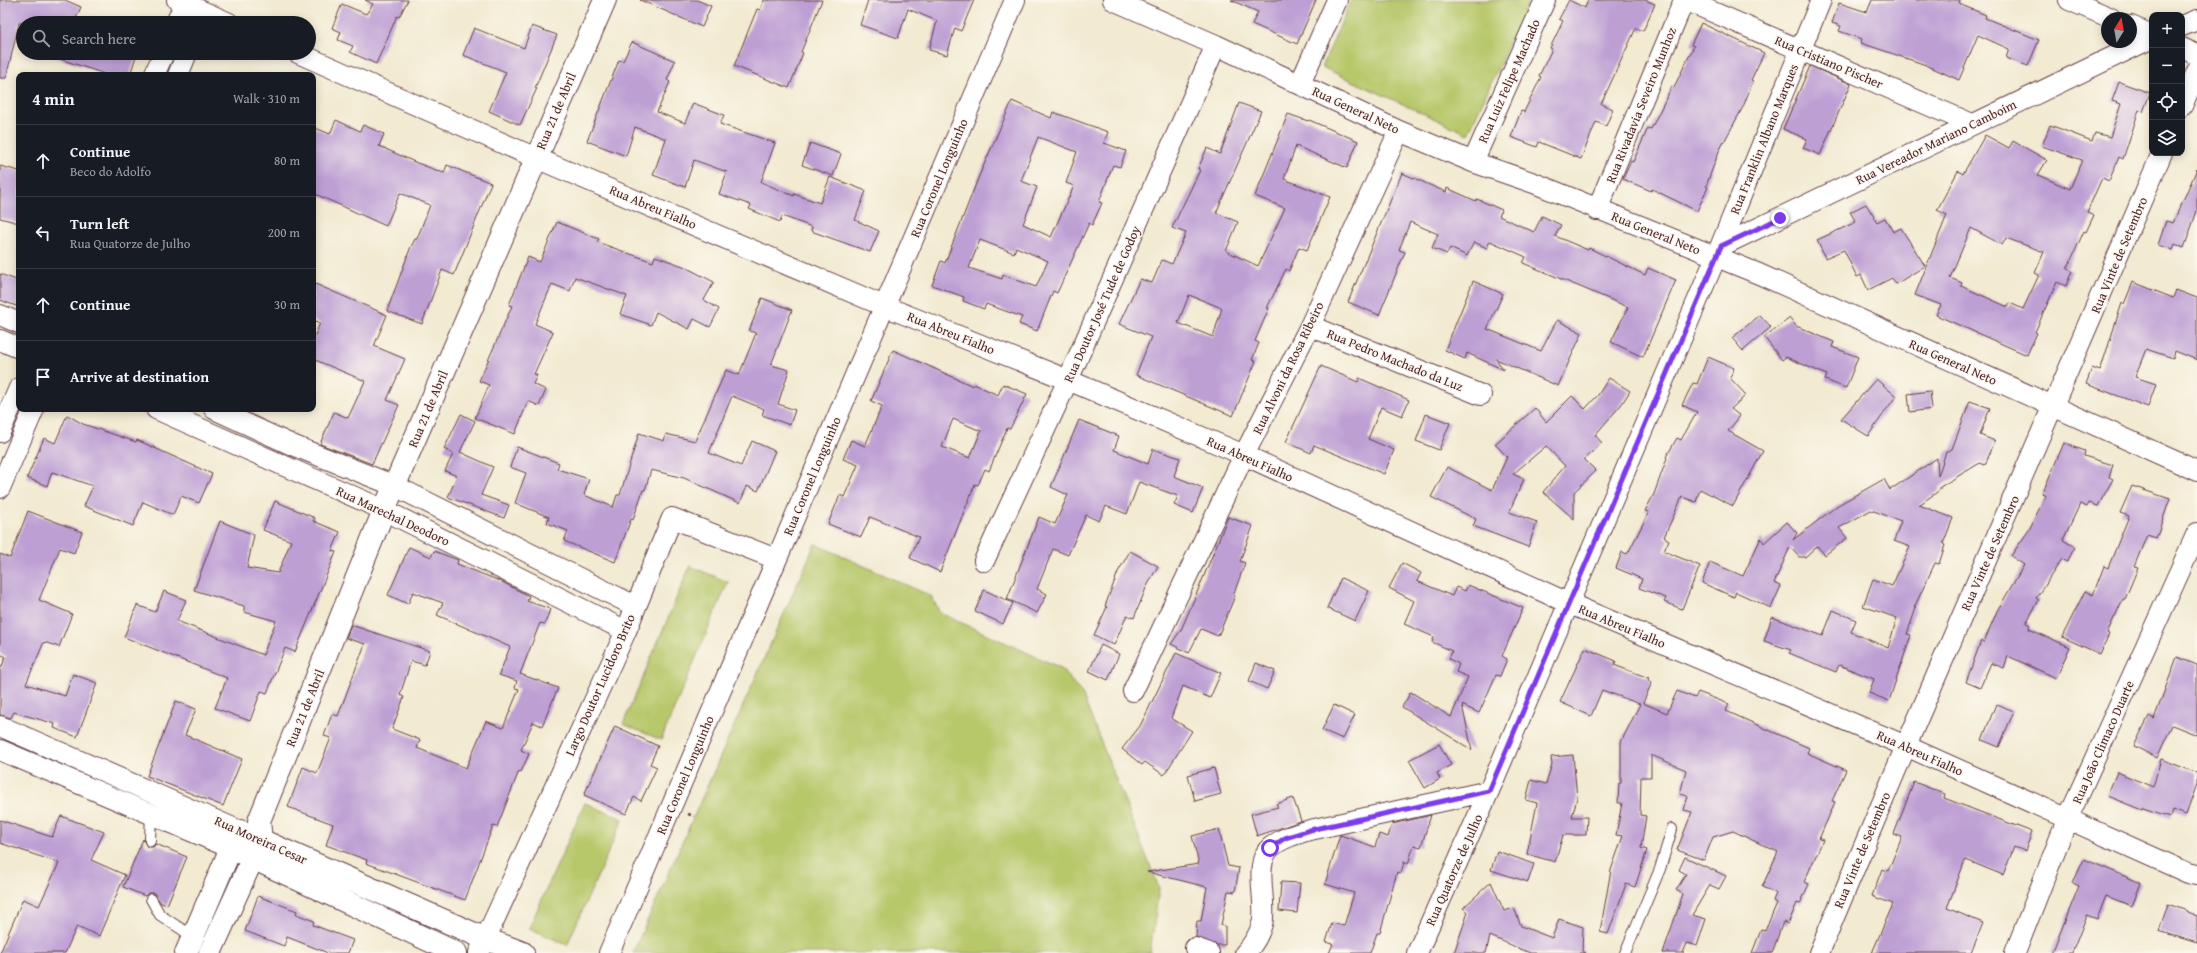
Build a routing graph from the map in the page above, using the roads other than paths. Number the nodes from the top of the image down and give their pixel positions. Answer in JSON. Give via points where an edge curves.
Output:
{"nodes":[{"id":1,"x":605,"y":0,"type":"edge"},
{"id":2,"x":1015,"y":0,"type":"edge"},
{"id":3,"x":1113,"y":0,"type":"edge"},
{"id":4,"x":1337,"y":0,"type":"edge"},
{"id":5,"x":1545,"y":0,"type":"edge"},
{"id":6,"x":1684,"y":0,"type":"edge"},
{"id":7,"x":1821,"y":0,"type":"edge"},
{"id":8,"x":2069,"y":0,"type":"edge"},
{"id":9,"x":182,"y":1,"type":"edge"},
{"id":10,"x":205,"y":12,"type":"edge"},
{"id":11,"x":2101,"y":14,"type":"edge"},
{"id":12,"x":178,"y":16,"type":"edge"},
{"id":13,"x":2197,"y":20,"type":"edge"},
{"id":14,"x":2185,"y":25,"type":"edge"},
{"id":15,"x":2137,"y":29,"type":"edge"},
{"id":16,"x":2149,"y":35,"type":"edge"},
{"id":17,"x":2149,"y":38,"type":"edge"},
{"id":18,"x":1216,"y":45,"type":"junction"},
{"id":19,"x":1801,"y":49,"type":"junction"},
{"id":20,"x":2185,"y":49,"type":"edge"},
{"id":21,"x":2197,"y":55,"type":"edge"},
{"id":22,"x":161,"y":60,"type":"edge"},
{"id":23,"x":184,"y":60,"type":"edge"},
{"id":24,"x":314,"y":60,"type":"edge"},
{"id":25,"x":2197,"y":71,"type":"edge"},
{"id":26,"x":155,"y":72,"type":"edge"},
{"id":27,"x":179,"y":72,"type":"edge"},
{"id":28,"x":1300,"y":84,"type":"junction"},
{"id":29,"x":2185,"y":99,"type":"edge"},
{"id":30,"x":1972,"y":124,"type":"junction"},
{"id":31,"x":1399,"y":131,"type":"junction"},
{"id":32,"x":2161,"y":156,"type":"edge"},
{"id":33,"x":536,"y":158,"type":"junction"},
{"id":34,"x":1473,"y":162,"type":"junction"},
{"id":35,"x":1597,"y":210,"type":"junction"},
{"id":36,"x":1718,"y":251,"type":"junction"},
{"id":37,"x":884,"y":306,"type":"junction"},
{"id":38,"x":0,"y":316,"type":"edge"},
{"id":39,"x":16,"y":322,"type":"edge"},
{"id":40,"x":1310,"y":326,"type":"junction"},
{"id":41,"x":0,"y":340,"type":"edge"},
{"id":42,"x":16,"y":347,"type":"edge"},
{"id":43,"x":1068,"y":380,"type":"junction"},
{"id":44,"x":16,"y":395,"type":"edge"},
{"id":45,"x":1481,"y":395,"type":"dead end"},
{"id":46,"x":2054,"y":406,"type":"junction"},
{"id":47,"x":33,"y":412,"type":"edge"},
{"id":48,"x":163,"y":412,"type":"edge"},
{"id":49,"x":220,"y":412,"type":"edge"},
{"id":50,"x":0,"y":432,"type":"edge"},
{"id":51,"x":292,"y":445,"type":"junction"},
{"id":52,"x":1244,"y":455,"type":"junction"},
{"id":53,"x":283,"y":466,"type":"junction"},
{"id":54,"x":2197,"y":471,"type":"edge"},
{"id":55,"x":395,"y":486,"type":"junction"},
{"id":56,"x":0,"y":488,"type":"edge"},
{"id":57,"x":384,"y":510,"type":"junction"},
{"id":58,"x":2197,"y":533,"type":"edge"},
{"id":59,"x":776,"y":559,"type":"junction"},
{"id":60,"x":984,"y":561,"type":"dead end"},
{"id":61,"x":1568,"y":603,"type":"junction"},
{"id":62,"x":636,"y":606,"type":"junction"},
{"id":63,"x":626,"y":631,"type":"junction"},
{"id":64,"x":1134,"y":691,"type":"dead end"},
{"id":65,"x":0,"y":726,"type":"edge"},
{"id":66,"x":1906,"y":746,"type":"junction"},
{"id":67,"x":0,"y":750,"type":"edge"},
{"id":68,"x":1489,"y":791,"type":"junction"},
{"id":69,"x":156,"y":794,"type":"junction"},
{"id":70,"x":151,"y":814,"type":"junction"},
{"id":71,"x":2067,"y":820,"type":"junction"},
{"id":72,"x":1672,"y":829,"type":"dead end"},
{"id":73,"x":235,"y":839,"type":"junction"},
{"id":74,"x":258,"y":840,"type":"junction"},
{"id":75,"x":150,"y":841,"type":"dead end"},
{"id":76,"x":2197,"y":875,"type":"edge"},
{"id":77,"x":151,"y":899,"type":"dead end"},
{"id":78,"x":189,"y":945,"type":"edge"},
{"id":79,"x":482,"y":946,"type":"edge"},
{"id":80,"x":211,"y":951,"type":"edge"},
{"id":81,"x":456,"y":953,"type":"edge"},
{"id":82,"x":523,"y":953,"type":"edge"},
{"id":83,"x":609,"y":953,"type":"edge"},
{"id":84,"x":1245,"y":953,"type":"edge"},
{"id":85,"x":1417,"y":953,"type":"edge"},
{"id":86,"x":1626,"y":953,"type":"edge"},
{"id":87,"x":1819,"y":953,"type":"edge"},
{"id":88,"x":2015,"y":953,"type":"edge"}],
"edges":[{"from":1,"to":33,"type":"street","name":"Rua 21 de Abril"},
{"from":2,"to":37,"type":"street","name":"Rua Coronel Longuinho"},
{"from":3,"to":18,"type":"street","name":"Rua General Neto"},
{"from":4,"to":28,"type":"street"},
{"from":5,"to":34,"type":"street","name":"Rua Luiz Felipe Machado"},
{"from":6,"to":19,"type":"street","name":"Rua Cristiano Pischer"},
{"from":6,"to":35,"type":"street","name":"Rua Rivadavia Seveiro Munhoz"},
{"from":7,"to":19,"type":"street","name":"Rua Franklin Albano Marques"},
{"from":8,"to":11,"type":"street"},
{"from":9,"to":10,"type":"street"},
{"from":9,"to":12,"type":"street"},
{"from":13,"to":14,"type":"street"},
{"from":15,"to":16,"type":"street"},
{"from":17,"to":30,"type":"street","name":"Rua Vereador Mariano Camboim"},
{"from":18,"to":28,"type":"street","name":"Rua General Neto"},
{"from":18,"to":43,"type":"street","name":"Rua Doutor José Tude de Godoy"},
{"from":19,"to":30,"type":"street","name":"Rua Cristiano Pischer"},
{"from":19,"to":36,"type":"street","name":"Rua Franklin Albano Marques"},
{"from":20,"to":21,"type":"street"},
{"from":22,"to":26,"type":"street"},
{"from":23,"to":27,"type":"street"},
{"from":24,"to":33,"type":"street","name":"Rua Abreu Fialho"},
{"from":25,"to":29,"type":"street"},
{"from":28,"to":31,"type":"street","name":"Rua General Neto"},
{"from":30,"to":36,"type":"street","name":"Rua Vereador Mariano Camboim"},
{"from":31,"to":34,"type":"street","name":"Rua General Neto"},
{"from":31,"to":40,"type":"street","name":"Rua Alvoni da Rosa Ribeiro"},
{"from":32,"to":46,"type":"street","name":"Rua Vinte de Setembro"},
{"from":33,"to":37,"type":"street","name":"Rua Abreu Fialho"},
{"from":33,"to":55,"type":"street","name":"Rua 21 de Abril"},
{"from":34,"to":35,"type":"street","name":"Rua General Neto","via":[[1534,183]]},
{"from":35,"to":36,"type":"street","name":"Rua General Neto"},
{"from":36,"to":46,"type":"street","name":"Rua General Neto"},
{"from":36,"to":61,"type":"street","name":"Rua Quatorze de Julho"},
{"from":37,"to":43,"type":"street","name":"Rua Abreu Fialho"},
{"from":37,"to":59,"type":"street","name":"Rua Coronel Longuinho"},
{"from":38,"to":39,"type":"street"},
{"from":40,"to":45,"type":"street","name":"Rua Pedro Machado da Luz"},
{"from":40,"to":52,"type":"street","name":"Rua Alvoni da Rosa Ribeiro"},
{"from":41,"to":42,"type":"street"},
{"from":43,"to":52,"type":"street","name":"Rua Abreu Fialho"},
{"from":43,"to":60,"type":"street","name":"Rua Doutor José Tude de Godoy"},
{"from":44,"to":50,"type":"street"},
{"from":46,"to":54,"type":"street","name":"Rua General Neto"},
{"from":46,"to":66,"type":"street","name":"Rua Vinte de Setembro"},
{"from":47,"to":56,"type":"street"},
{"from":48,"to":53,"type":"street","name":"Rua Marechal Deodoro"},
{"from":49,"to":51,"type":"street","name":"Rua Marechal Deodoro"},
{"from":51,"to":53,"type":"street"},
{"from":51,"to":55,"type":"street","name":"Rua Marechal Deodoro"},
{"from":52,"to":61,"type":"street","name":"Rua Abreu Fialho"},
{"from":52,"to":64,"type":"street","name":"Rua Alvoni da Rosa Ribeiro"},
{"from":53,"to":57,"type":"street","name":"Rua Marechal Deodoro"},
{"from":55,"to":57,"type":"street","name":"Rua 21 de Abril"},
{"from":55,"to":62,"type":"street","name":"Rua Marechal Deodoro"},
{"from":57,"to":63,"type":"street","name":"Rua Marechal Deodoro"},
{"from":57,"to":74,"type":"street","name":"Rua 21 de Abril"},
{"from":58,"to":71,"type":"street","name":"Rua João Climaco Duarte"},
{"from":59,"to":62,"type":"street","name":"Largo Doutor Lucidoro Brito","via":[[672,518]]},
{"from":59,"to":83,"type":"street","name":"Rua Coronel Longuinho"},
{"from":61,"to":66,"type":"street","name":"Rua Abreu Fialho"},
{"from":61,"to":68,"type":"street","name":"Rua Quatorze de Julho"},
{"from":62,"to":63,"type":"street","name":"Largo Doutor Lucidoro Brito"},
{"from":63,"to":79,"type":"street","name":"Largo Doutor Lucidoro Brito"},
{"from":65,"to":69,"type":"street","name":"Rua Moreira Cesar"},
{"from":66,"to":71,"type":"street","name":"Rua Abreu Fialho"},
{"from":66,"to":87,"type":"street","name":"Rua Vinte de Setembro"},
{"from":67,"to":70,"type":"street","name":"Rua Moreira Cesar"},
{"from":68,"to":84,"type":"street","via":[[1310,830],[1285,838],[1270,848],[1264,856],[1261,865],[1264,902],[1262,924],[1253,945]]},
{"from":68,"to":85,"type":"street","name":"Rua Quatorze de Julho"},
{"from":69,"to":70,"type":"lane"},
{"from":69,"to":73,"type":"street","name":"Rua Moreira Cesar"},
{"from":70,"to":73,"type":"street","name":"Rua Moreira Cesar"},
{"from":70,"to":75,"type":"lane"},
{"from":71,"to":76,"type":"street","name":"Rua Abreu Fialho"},
{"from":71,"to":88,"type":"street","name":"Rua João Climaco Duarte"},
{"from":72,"to":86,"type":"lane","via":[[1660,869]]},
{"from":73,"to":74,"type":"street"},
{"from":73,"to":74,"type":"street","name":"Rua Moreira Cesar"},
{"from":73,"to":78,"type":"street"},
{"from":74,"to":79,"type":"street","name":"Rua Moreira Cesar"},
{"from":74,"to":80,"type":"street","name":"Rua 21 de Abril"},
{"from":74,"to":81,"type":"street","name":"Rua Moreira Cesar"},
{"from":77,"to":78,"type":"lane","via":[[160,915]]},
{"from":78,"to":80,"type":"lane"},
{"from":79,"to":82,"type":"street","name":"Rua Moreira Cesar"}]}
